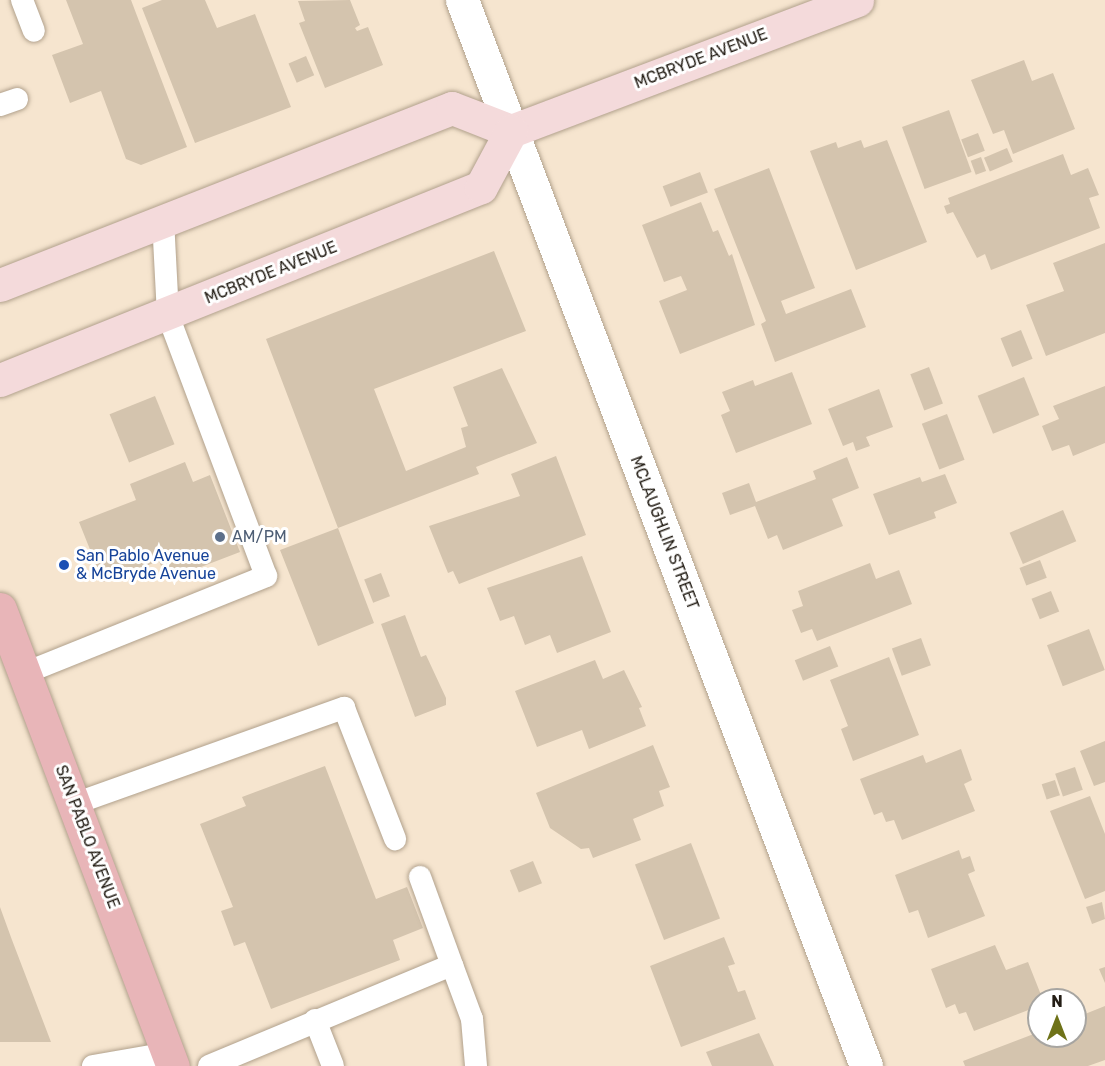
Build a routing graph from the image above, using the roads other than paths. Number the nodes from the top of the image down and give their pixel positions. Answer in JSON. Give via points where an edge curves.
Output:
{"nodes":[{"id":1,"x":22,"y":0,"type":"edge"},
{"id":2,"x":462,"y":0,"type":"edge"},
{"id":3,"x":857,"y":0,"type":"edge"},
{"id":4,"x":34,"y":32,"type":"dead end"},
{"id":5,"x":511,"y":131,"type":"junction"},
{"id":6,"x":163,"y":219,"type":"junction"},
{"id":7,"x":0,"y":285,"type":"edge"},
{"id":8,"x":168,"y":315,"type":"junction"},
{"id":9,"x":0,"y":380,"type":"edge"},
{"id":10,"x":0,"y":609,"type":"edge"},
{"id":11,"x":25,"y":673,"type":"junction"},
{"id":12,"x":74,"y":804,"type":"junction"},
{"id":13,"x":395,"y":839,"type":"dead end"},
{"id":14,"x":420,"y":877,"type":"dead end"},
{"id":15,"x":452,"y":965,"type":"junction"},
{"id":16,"x":315,"y":1020,"type":"junction"},
{"id":17,"x":170,"y":1059,"type":"edge"},
{"id":18,"x":93,"y":1066,"type":"edge"},
{"id":19,"x":209,"y":1066,"type":"edge"},
{"id":20,"x":333,"y":1066,"type":"edge"},
{"id":21,"x":476,"y":1066,"type":"edge"},
{"id":22,"x":866,"y":1066,"type":"edge"}],
"edges":[{"from":1,"to":4,"type":"lane"},
{"from":2,"to":5,"type":"street","name":"MCLAUGHLIN STREET"},
{"from":3,"to":5,"type":"main road","name":"MCBRYDE AVENUE"},
{"from":5,"to":6,"type":"main road","via":[[452,108]]},
{"from":5,"to":8,"type":"main road","name":"MCBRYDE AVENUE","via":[[481,187]]},
{"from":5,"to":22,"type":"street","name":"MCLAUGHLIN STREET"},
{"from":6,"to":7,"type":"main road"},
{"from":6,"to":8,"type":"lane"},
{"from":8,"to":9,"type":"main road","name":"MCBRYDE AVENUE"},
{"from":8,"to":11,"type":"lane","via":[[266,576]]},
{"from":10,"to":11,"type":"main road","name":"SAN PABLO AVENUE"},
{"from":11,"to":12,"type":"main road","name":"SAN PABLO AVENUE"},
{"from":12,"to":13,"type":"lane","via":[[344,708]]},
{"from":12,"to":17,"type":"main road","name":"SAN PABLO AVENUE"},
{"from":14,"to":15,"type":"lane"},
{"from":15,"to":16,"type":"lane"},
{"from":15,"to":21,"type":"lane","via":[[472,1019]]},
{"from":16,"to":19,"type":"lane"},
{"from":16,"to":20,"type":"lane"},
{"from":17,"to":18,"type":"lane"}]}
